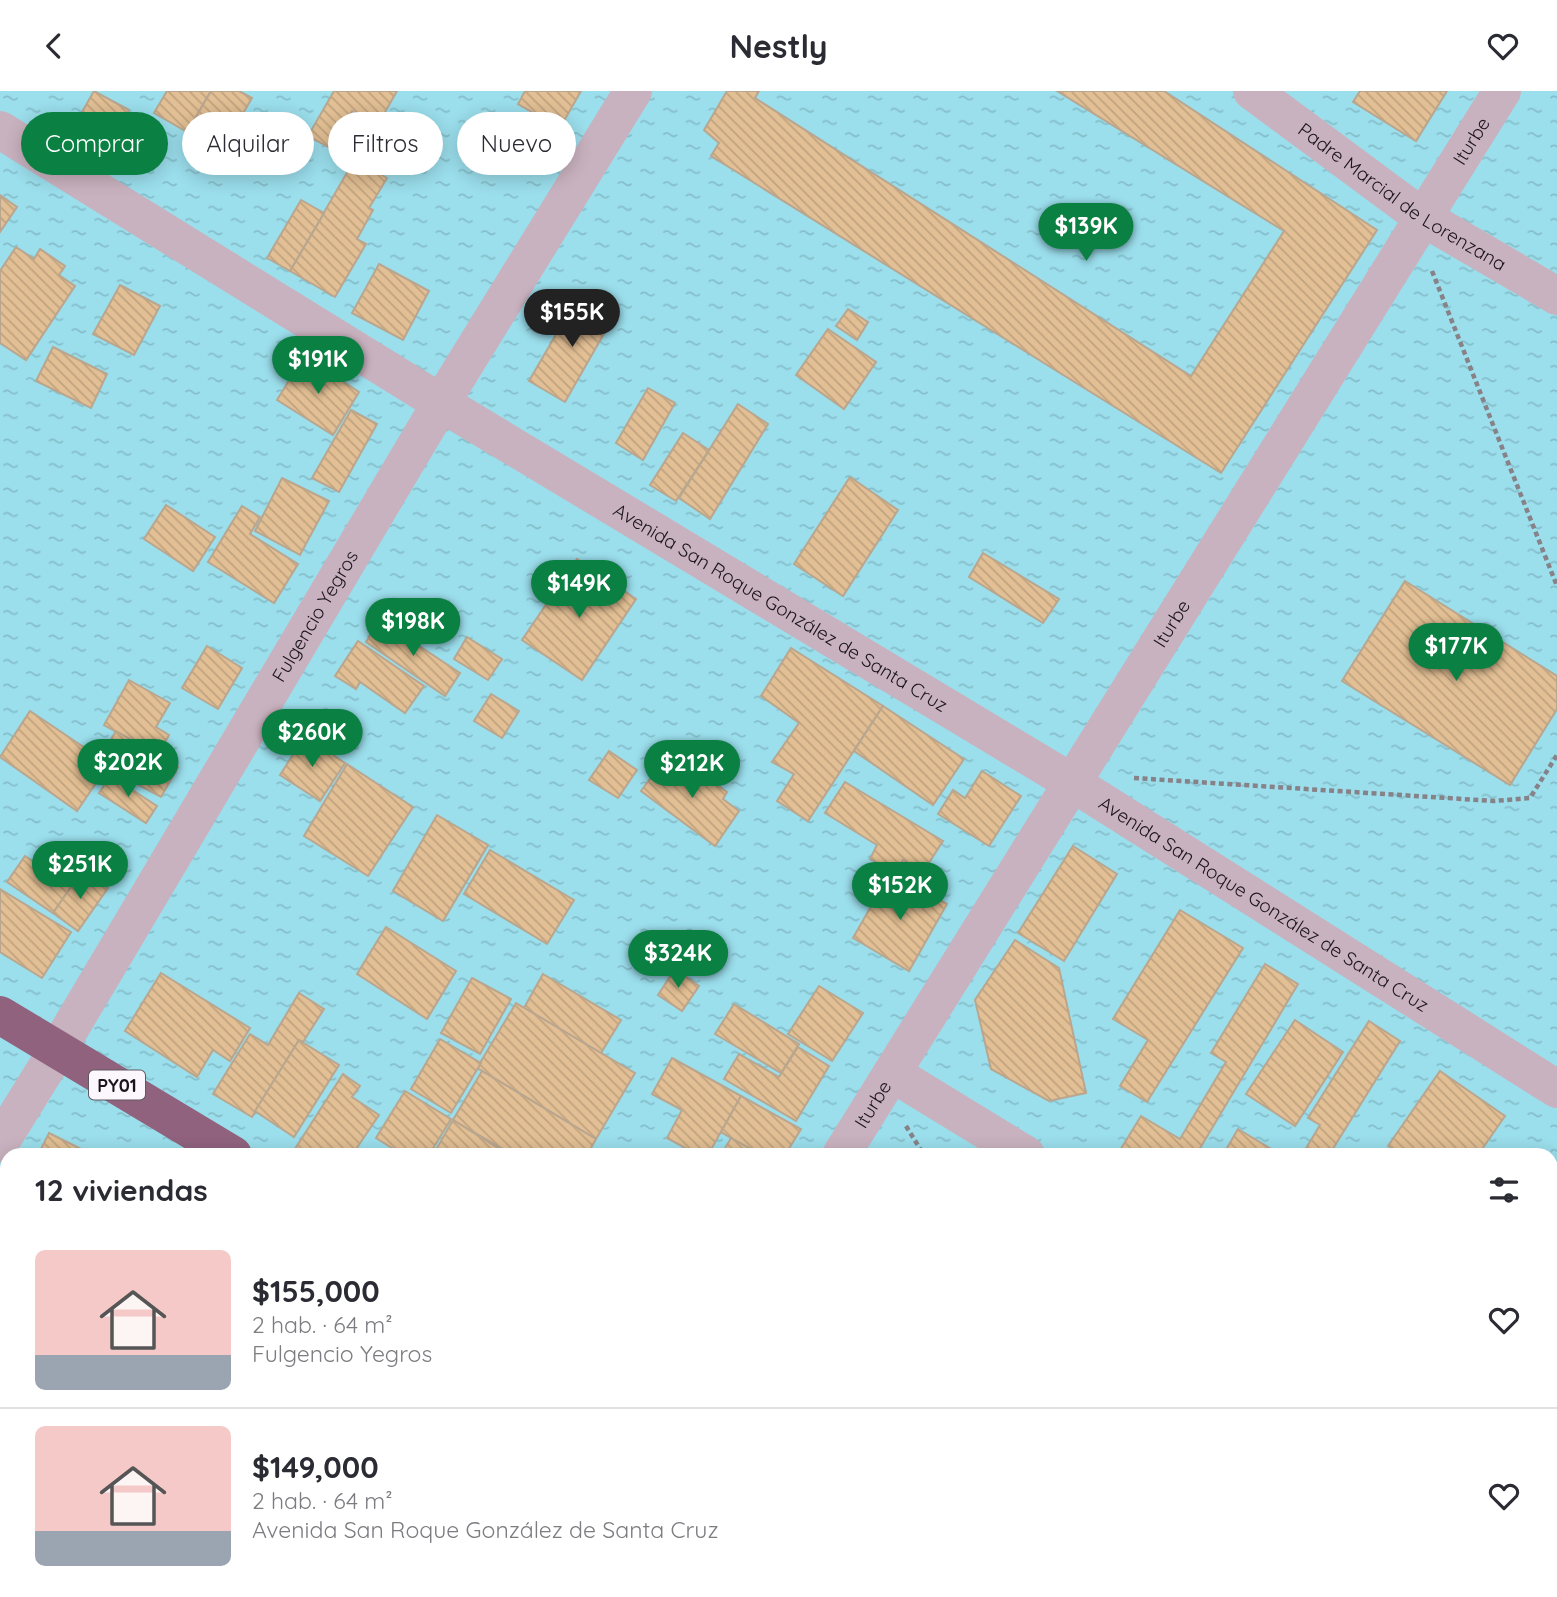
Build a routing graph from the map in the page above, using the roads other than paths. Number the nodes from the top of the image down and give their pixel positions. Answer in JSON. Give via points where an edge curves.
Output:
{"nodes":[{"id":1,"x":634,"y":91,"type":"edge"},
{"id":2,"x":1252,"y":91,"type":"edge"},
{"id":3,"x":1502,"y":91,"type":"edge"},
{"id":4,"x":0,"y":130,"type":"edge"},
{"id":5,"x":1422,"y":217,"type":"junction"},
{"id":6,"x":1557,"y":296,"type":"edge"},
{"id":7,"x":441,"y":403,"type":"junction"},
{"id":8,"x":1072,"y":782,"type":"junction"},
{"id":9,"x":0,"y":1014,"type":"edge"},
{"id":10,"x":58,"y":1049,"type":"junction"},
{"id":11,"x":892,"y":1073,"type":"junction"},
{"id":12,"x":1557,"y":1089,"type":"edge"},
{"id":13,"x":0,"y":1143,"type":"edge"},
{"id":14,"x":221,"y":1148,"type":"edge"},
{"id":15,"x":845,"y":1148,"type":"edge"},
{"id":16,"x":1015,"y":1148,"type":"edge"}],
"edges":[{"from":1,"to":7,"type":"street","name":"Fulgencio Yegros"},
{"from":2,"to":5,"type":"street","name":"Padre Marcial de Lorenzana"},
{"from":3,"to":5,"type":"street","name":"Iturbe"},
{"from":4,"to":7,"type":"street","name":"Avenida San Roque González de Santa Cruz"},
{"from":5,"to":6,"type":"street","name":"Padre Marcial de Lorenzana"},
{"from":5,"to":8,"type":"street","name":"Iturbe"},
{"from":7,"to":8,"type":"street","name":"Avenida San Roque González de Santa Cruz"},
{"from":7,"to":10,"type":"street","name":"Fulgencio Yegros"},
{"from":8,"to":11,"type":"street","name":"Iturbe"},
{"from":8,"to":12,"type":"street","name":"Avenida San Roque González de Santa Cruz"},
{"from":9,"to":10,"type":"highway","number":"PY01"},
{"from":10,"to":13,"type":"street","name":"Fulgencio Yegros"},
{"from":10,"to":14,"type":"highway","number":"PY01"},
{"from":11,"to":15,"type":"street","name":"Iturbe"},
{"from":11,"to":16,"type":"street"}]}
